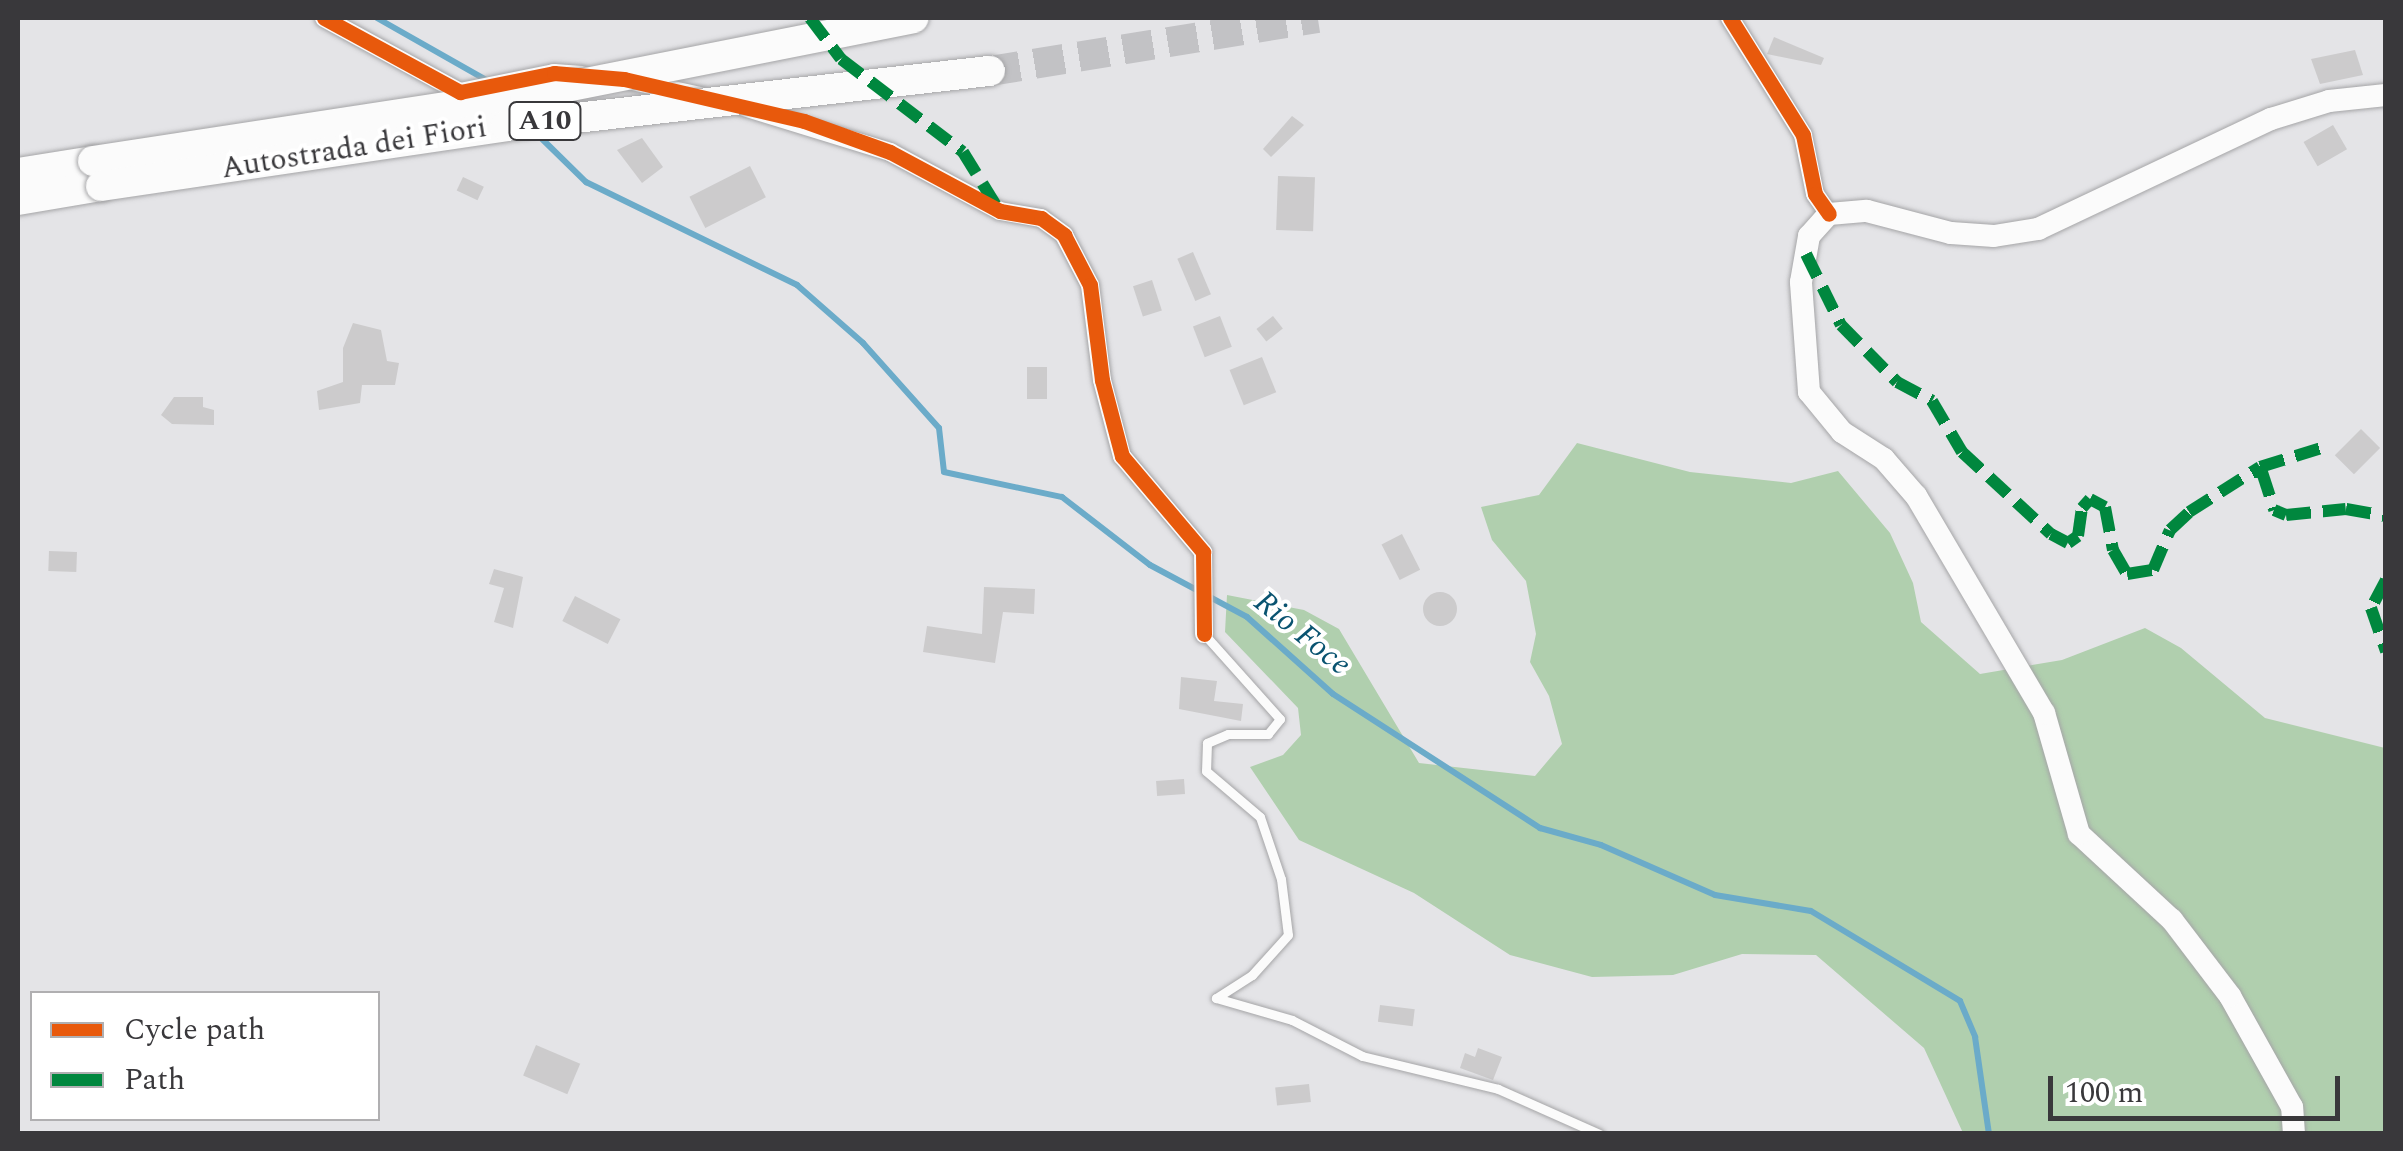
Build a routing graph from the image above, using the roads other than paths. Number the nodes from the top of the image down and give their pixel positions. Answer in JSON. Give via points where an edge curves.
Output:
{"nodes":[{"id":1,"x":324,"y":18,"type":"edge"},
{"id":2,"x":913,"y":18,"type":"edge"},
{"id":3,"x":1730,"y":18,"type":"edge"},
{"id":4,"x":990,"y":71,"type":"tunnel mouth"},
{"id":5,"x":2386,"y":95,"type":"edge"},
{"id":6,"x":18,"y":173,"type":"edge"},
{"id":7,"x":97,"y":174,"type":"junction"},
{"id":8,"x":18,"y":200,"type":"edge"},
{"id":9,"x":1829,"y":214,"type":"junction"},
{"id":10,"x":1204,"y":634,"type":"joint"},
{"id":11,"x":1599,"y":1134,"type":"edge"},
{"id":12,"x":2294,"y":1134,"type":"edge"}],
"edges":[{"from":1,"to":10,"type":"street","via":[[460,92],[554,73],[624,79],[804,120],[890,152],[1000,211],[1041,218],[1064,235],[1090,285],[1102,380],[1122,456],[1203,552]]},
{"from":2,"to":7,"type":"highway","name":"Autostrada dei Fiori","number":"A10","bridge":true},
{"from":3,"to":9,"type":"street","via":[[1802,135],[1815,194]]},
{"from":4,"to":7,"type":"highway","name":"Autostrada dei Fiori","number":"A10","bridge":true},
{"from":5,"to":9,"type":"main road","via":[[2328,101],[2272,119],[2038,229],[1951,233],[1867,211]]},
{"from":6,"to":7,"type":"highway","name":"Autostrada dei Fiori","number":"A10"},
{"from":7,"to":8,"type":"highway","name":"Autostrada dei Fiori","number":"A10"},
{"from":9,"to":12,"type":"main road","via":[[1809,236],[1801,282],[1809,392],[1842,432],[1884,459],[1916,496],[2044,713],[2079,834],[2172,920],[2230,996],[2292,1108]]},
{"from":10,"to":11,"type":"lane","via":[[1280,719],[1268,734],[1228,734],[1208,743],[1206,772],[1260,817],[1282,879],[1288,935],[1252,975],[1216,998],[1292,1020],[1362,1056],[1498,1089]]}]}
